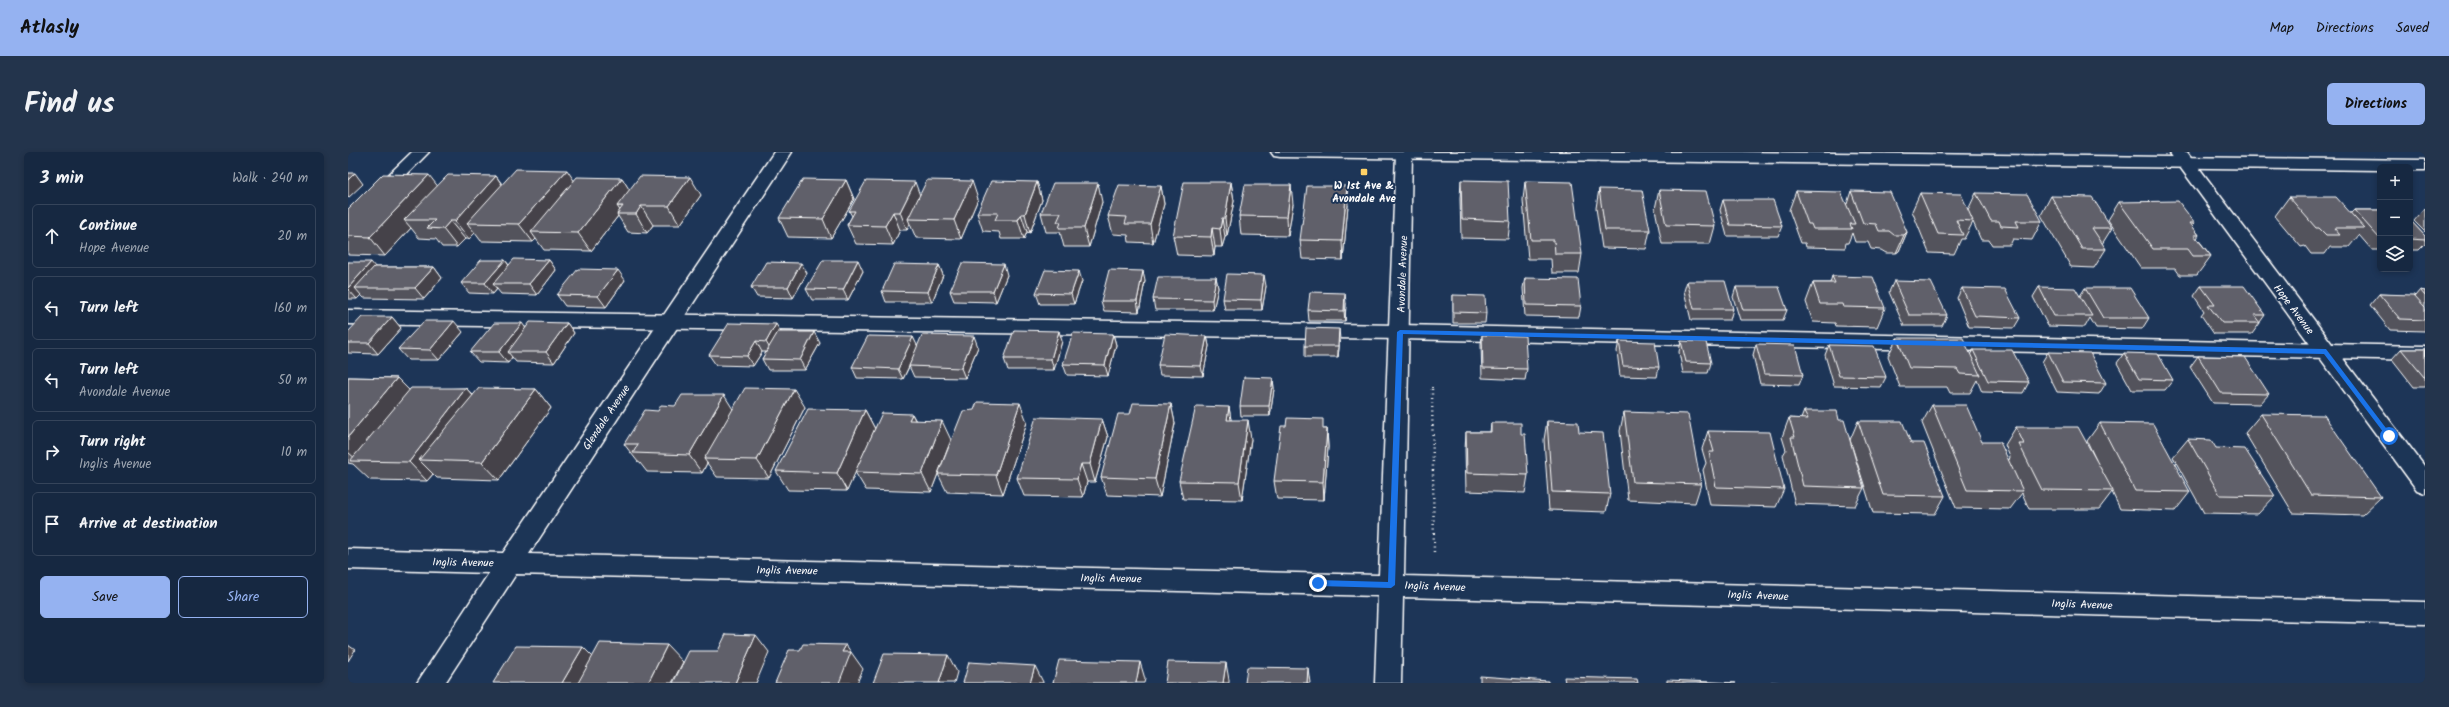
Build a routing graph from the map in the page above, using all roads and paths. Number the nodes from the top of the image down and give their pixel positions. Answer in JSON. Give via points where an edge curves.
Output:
{"nodes":[{"id":1,"x":421,"y":152,"type":"edge"},
{"id":2,"x":783,"y":152,"type":"edge"},
{"id":3,"x":1280,"y":152,"type":"edge"},
{"id":4,"x":1452,"y":153,"type":"edge"},
{"id":5,"x":1405,"y":154,"type":"junction"},
{"id":6,"x":2182,"y":157,"type":"edge"},
{"id":7,"x":2425,"y":165,"type":"edge"},
{"id":8,"x":348,"y":224,"type":"edge"},
{"id":9,"x":348,"y":317,"type":"edge"},
{"id":10,"x":670,"y":321,"type":"junction"},
{"id":11,"x":1400,"y":332,"type":"junction"},
{"id":12,"x":1432,"y":332,"type":"junction"},
{"id":13,"x":2326,"y":352,"type":"junction"},
{"id":14,"x":2425,"y":353,"type":"edge"},
{"id":15,"x":2425,"y":484,"type":"edge"},
{"id":16,"x":348,"y":559,"type":"edge"},
{"id":17,"x":510,"y":563,"type":"junction"},
{"id":18,"x":1391,"y":585,"type":"junction"},
{"id":19,"x":1435,"y":586,"type":"junction"},
{"id":20,"x":2425,"y":613,"type":"edge"},
{"id":21,"x":430,"y":683,"type":"edge"},
{"id":22,"x":1388,"y":683,"type":"edge"}],
"edges":[{"from":1,"to":8,"type":"lane"},
{"from":2,"to":10,"type":"street","name":"Glendale Avenue"},
{"from":3,"to":5,"type":"street"},
{"from":4,"to":5,"type":"street"},
{"from":4,"to":6,"type":"street"},
{"from":5,"to":11,"type":"street","name":"Avondale Avenue"},
{"from":6,"to":7,"type":"street"},
{"from":6,"to":13,"type":"street","name":"Hope Avenue"},
{"from":9,"to":10,"type":"lane"},
{"from":10,"to":11,"type":"lane"},
{"from":10,"to":17,"type":"street","name":"Glendale Avenue"},
{"from":11,"to":12,"type":"lane"},
{"from":11,"to":18,"type":"street","name":"Avondale Avenue"},
{"from":12,"to":13,"type":"lane"},
{"from":12,"to":19,"type":"path"},
{"from":13,"to":14,"type":"lane"},
{"from":13,"to":15,"type":"street","name":"Hope Avenue"},
{"from":16,"to":17,"type":"street","name":"Inglis Avenue"},
{"from":17,"to":18,"type":"street","name":"Inglis Avenue"},
{"from":17,"to":21,"type":"street","name":"Glendale Avenue"},
{"from":18,"to":19,"type":"street","name":"Inglis Avenue"},
{"from":18,"to":22,"type":"street","name":"Avondale Avenue"},
{"from":19,"to":20,"type":"street","name":"Inglis Avenue"}]}
